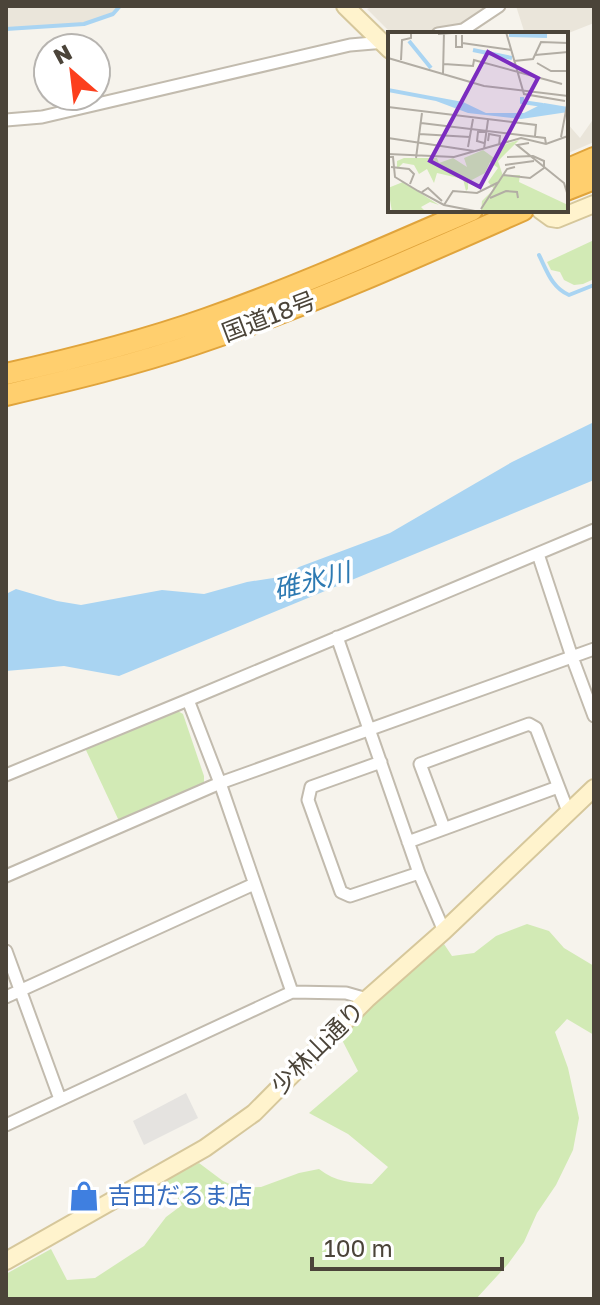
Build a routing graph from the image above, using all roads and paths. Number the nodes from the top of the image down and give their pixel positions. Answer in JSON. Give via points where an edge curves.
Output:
{"nodes":[{"id":1,"x":499,"y":6,"type":"edge"},
{"id":2,"x":353,"y":8,"type":"edge"},
{"id":3,"x":450,"y":32,"type":"edge"},
{"id":4,"x":387,"y":45,"type":"edge"},
{"id":5,"x":6,"y":120,"type":"edge"},
{"id":6,"x":594,"y":158,"type":"edge"},
{"id":7,"x":568,"y":169,"type":"edge"},
{"id":8,"x":594,"y":179,"type":"edge"},
{"id":9,"x":568,"y":189,"type":"edge"},
{"id":10,"x":594,"y":204,"type":"edge"},
{"id":11,"x":467,"y":212,"type":"edge"},
{"id":12,"x":519,"y":212,"type":"edge"},
{"id":13,"x":542,"y":212,"type":"edge"},
{"id":14,"x":6,"y":374,"type":"edge"},
{"id":15,"x":6,"y":395,"type":"edge"},
{"id":16,"x":594,"y":530,"type":"edge"},
{"id":17,"x":538,"y":554,"type":"junction"},
{"id":18,"x":337,"y":637,"type":"junction"},
{"id":19,"x":594,"y":649,"type":"edge"},
{"id":20,"x":572,"y":657,"type":"junction"},
{"id":21,"x":188,"y":700,"type":"junction"},
{"id":22,"x":594,"y":716,"type":"edge"},
{"id":23,"x":369,"y":730,"type":"junction"},
{"id":24,"x":381,"y":762,"type":"junction"},
{"id":25,"x":6,"y":775,"type":"edge"},
{"id":26,"x":220,"y":783,"type":"junction"},
{"id":27,"x":558,"y":787,"type":"junction"},
{"id":28,"x":594,"y":788,"type":"edge"},
{"id":29,"x":569,"y":814,"type":"junction"},
{"id":30,"x":444,"y":828,"type":"junction"},
{"id":31,"x":408,"y":842,"type":"junction"},
{"id":32,"x":419,"y":873,"type":"junction"},
{"id":33,"x":6,"y":876,"type":"edge"},
{"id":34,"x":254,"y":884,"type":"junction"},
{"id":35,"x":444,"y":931,"type":"junction"},
{"id":36,"x":6,"y":951,"type":"edge"},
{"id":37,"x":21,"y":991,"type":"junction"},
{"id":38,"x":292,"y":992,"type":"junction"},
{"id":39,"x":6,"y":997,"type":"edge"},
{"id":40,"x":367,"y":999,"type":"junction"},
{"id":41,"x":60,"y":1099,"type":"junction"},
{"id":42,"x":6,"y":1125,"type":"edge"},
{"id":43,"x":6,"y":1261,"type":"edge"}],
"edges":[{"from":1,"to":3,"type":"street","via":[[463,30]]},
{"from":2,"to":4,"type":"street"},
{"from":4,"to":5,"type":"street","via":[[350,45],[42,117]]},
{"from":6,"to":7,"type":"highway"},
{"from":8,"to":9,"type":"highway"},
{"from":10,"to":13,"type":"street","via":[[557,219]]},
{"from":11,"to":14,"type":"highway","name":"国道18号","via":[[204,320]]},
{"from":12,"to":15,"type":"highway","name":"国道18号","via":[[299,306],[195,344]]},
{"from":16,"to":17,"type":"street"},
{"from":17,"to":18,"type":"street"},
{"from":17,"to":20,"type":"street"},
{"from":18,"to":21,"type":"street"},
{"from":18,"to":23,"type":"street"},
{"from":19,"to":20,"type":"street"},
{"from":20,"to":22,"type":"street"},
{"from":20,"to":23,"type":"street"},
{"from":21,"to":25,"type":"street"},
{"from":21,"to":26,"type":"street"},
{"from":23,"to":24,"type":"street"},
{"from":23,"to":26,"type":"street"},
{"from":24,"to":31,"type":"street"},
{"from":24,"to":32,"type":"street","via":[[311,787],[308,800],[341,892],[350,896]]},
{"from":26,"to":33,"type":"street"},
{"from":26,"to":34,"type":"street"},
{"from":27,"to":29,"type":"street"},
{"from":27,"to":30,"type":"street"},
{"from":27,"to":30,"type":"street","via":[[536,728],[529,724],[420,764]]},
{"from":28,"to":29,"type":"street","name":"少林山通り"},
{"from":29,"to":35,"type":"street","name":"少林山通り"},
{"from":30,"to":31,"type":"street"},
{"from":31,"to":32,"type":"street"},
{"from":32,"to":35,"type":"street"},
{"from":34,"to":37,"type":"street"},
{"from":34,"to":38,"type":"street"},
{"from":35,"to":40,"type":"street","name":"少林山通り"},
{"from":36,"to":37,"type":"street"},
{"from":37,"to":39,"type":"street"},
{"from":37,"to":41,"type":"street"},
{"from":38,"to":40,"type":"street","via":[[346,993]]},
{"from":38,"to":41,"type":"street"},
{"from":40,"to":43,"type":"street","name":"少林山通り","via":[[254,1113],[205,1148]]},
{"from":41,"to":42,"type":"street"}]}
